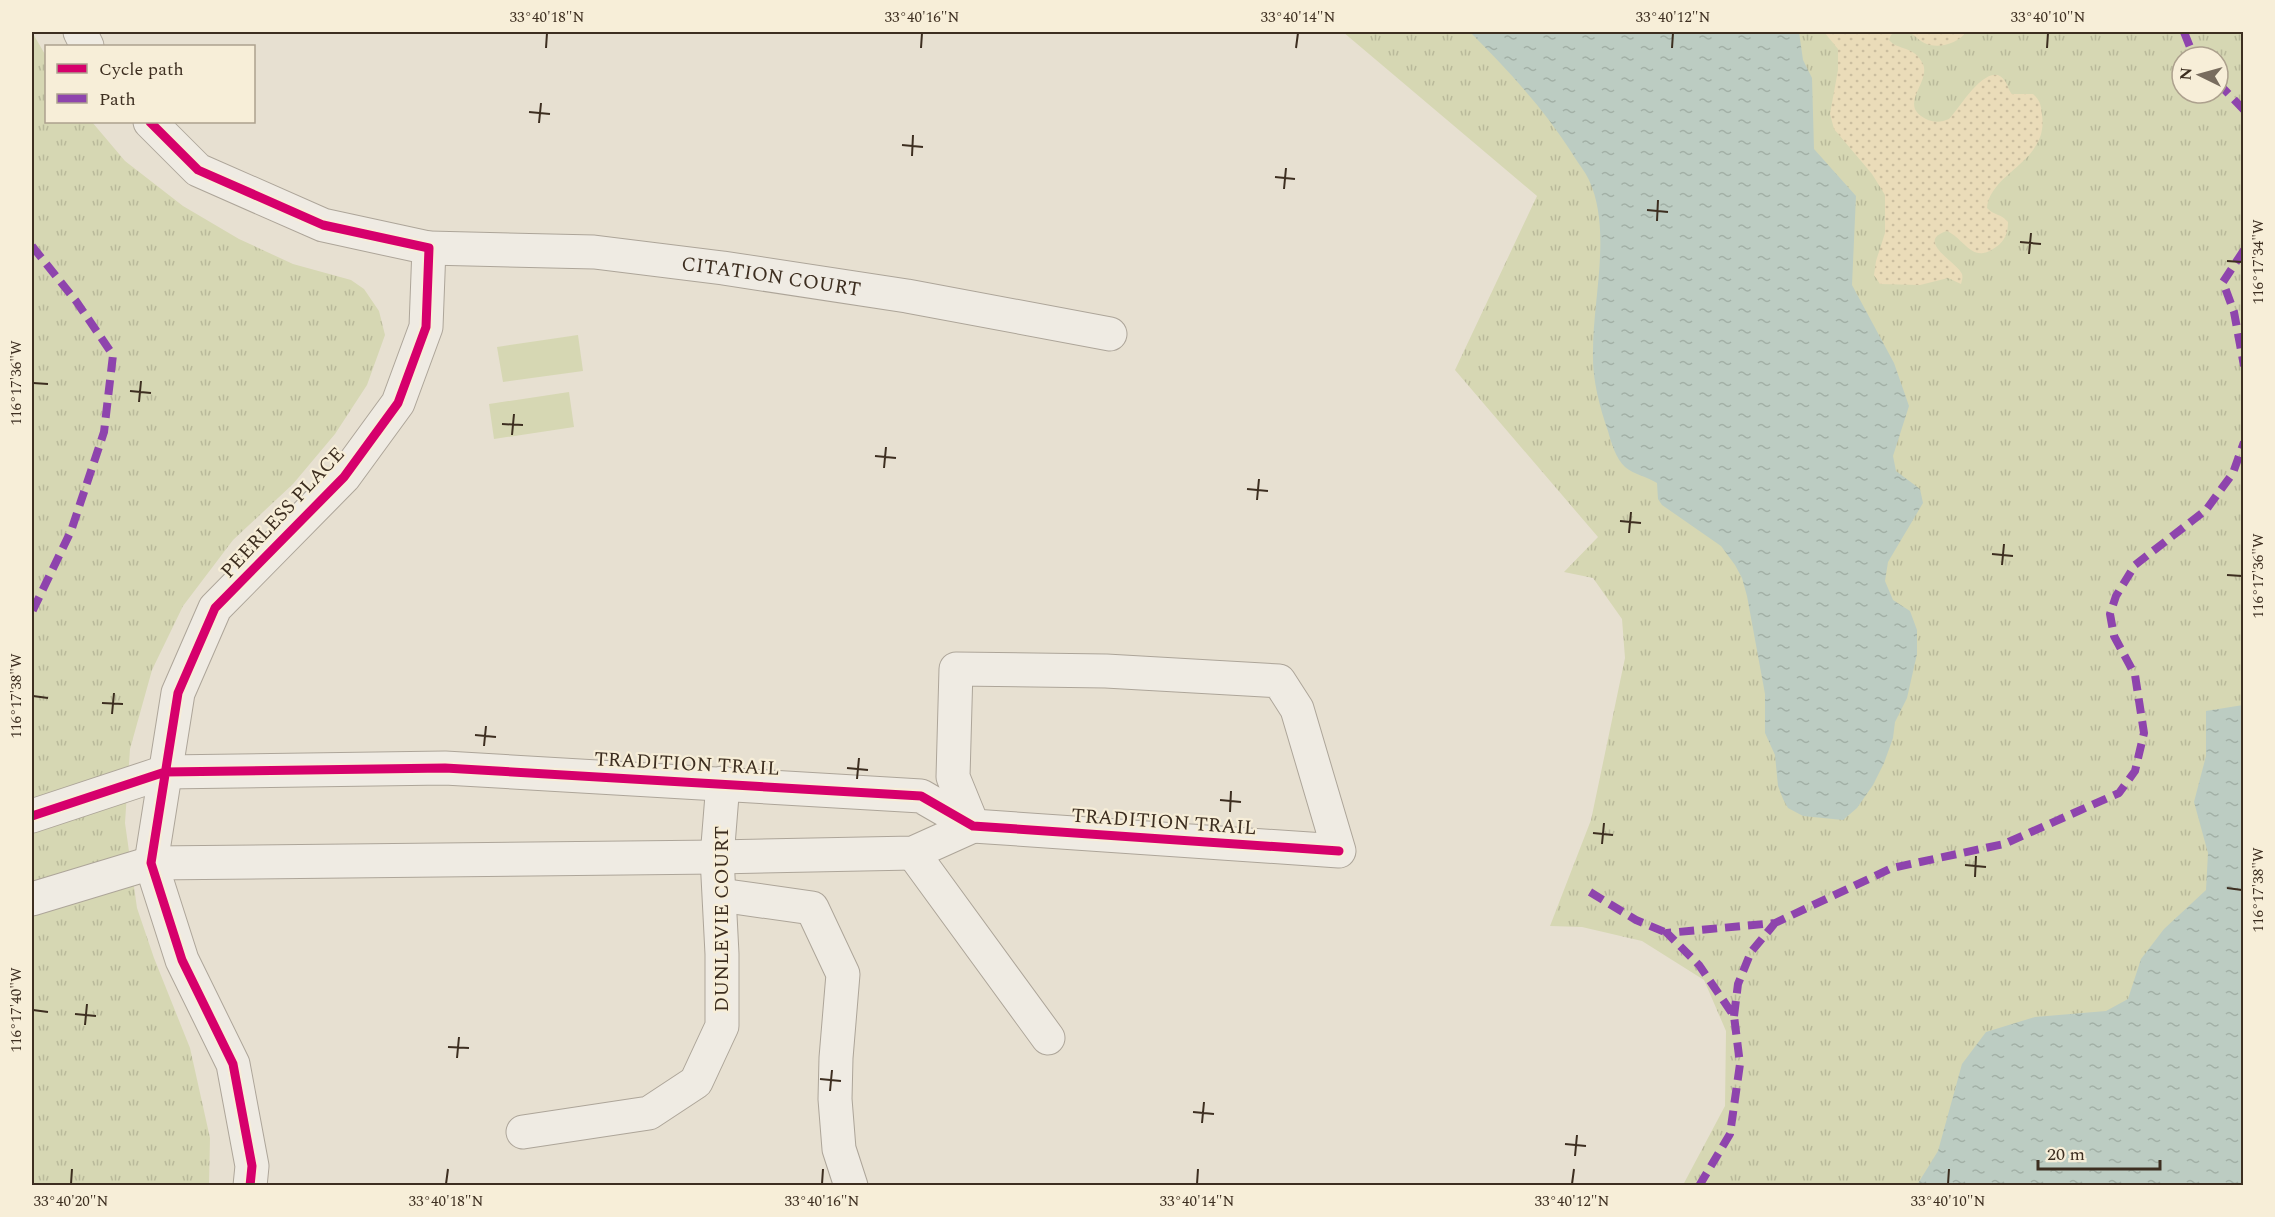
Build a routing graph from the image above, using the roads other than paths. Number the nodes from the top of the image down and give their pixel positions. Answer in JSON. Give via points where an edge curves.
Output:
{"nodes":[{"id":1,"x":151,"y":123,"type":"edge"},
{"id":2,"x":429,"y":248,"type":"junction"},
{"id":3,"x":1110,"y":334,"type":"dead end"},
{"id":4,"x":165,"y":772,"type":"junction"},
{"id":5,"x":723,"y":783,"type":"junction"},
{"id":6,"x":32,"y":816,"type":"edge"},
{"id":7,"x":973,"y":826,"type":"junction"},
{"id":8,"x":913,"y":853,"type":"junction"},
{"id":9,"x":717,"y":858,"type":"junction"},
{"id":10,"x":151,"y":863,"type":"junction"},
{"id":11,"x":720,"y":895,"type":"junction"},
{"id":12,"x":32,"y":899,"type":"edge"},
{"id":13,"x":1048,"y":1038,"type":"dead end"},
{"id":14,"x":523,"y":1132,"type":"dead end"},
{"id":15,"x":250,"y":1185,"type":"edge"},
{"id":16,"x":851,"y":1185,"type":"edge"}],
"edges":[{"from":1,"to":2,"type":"street","via":[[198,170],[323,225]]},
{"from":2,"to":3,"type":"street","name":"CITATION COURT","via":[[594,252],[711,266],[908,296]]},
{"from":2,"to":4,"type":"street","name":"PEERLESS PLACE","via":[[426,327],[398,403],[344,477],[215,609],[178,693]]},
{"from":4,"to":5,"type":"street","name":"TRADITION TRAIL","via":[[445,768]]},
{"from":4,"to":6,"type":"street","name":"TRADITION TRAIL"},
{"from":4,"to":10,"type":"street","name":"PEERLESS PLACE"},
{"from":5,"to":7,"type":"street","name":"TRADITION TRAIL","via":[[921,796]]},
{"from":5,"to":9,"type":"street","name":"DUNLEVIE COURT"},
{"from":7,"to":7,"type":"street","name":"TRADITION TRAIL","via":[[1339,851],[1297,709],[1279,681],[1106,671],[956,669],[953,777]]},
{"from":7,"to":8,"type":"street","name":"TRADITION TRAIL"},
{"from":8,"to":9,"type":"street","name":"TRADITION TRAIL"},
{"from":8,"to":13,"type":"street"},
{"from":9,"to":10,"type":"street","name":"TRADITION TRAIL"},
{"from":9,"to":11,"type":"street","name":"DUNLEVIE COURT"},
{"from":10,"to":12,"type":"street","name":"TRADITION TRAIL"},
{"from":10,"to":15,"type":"street","via":[[182,960],[233,1064],[252,1166]]},
{"from":11,"to":14,"type":"street","name":"DUNLEVIE COURT","via":[[722,1026],[696,1082],[649,1113]]},
{"from":11,"to":16,"type":"street","via":[[812,908],[843,974],[835,1100],[839,1149]]}]}
